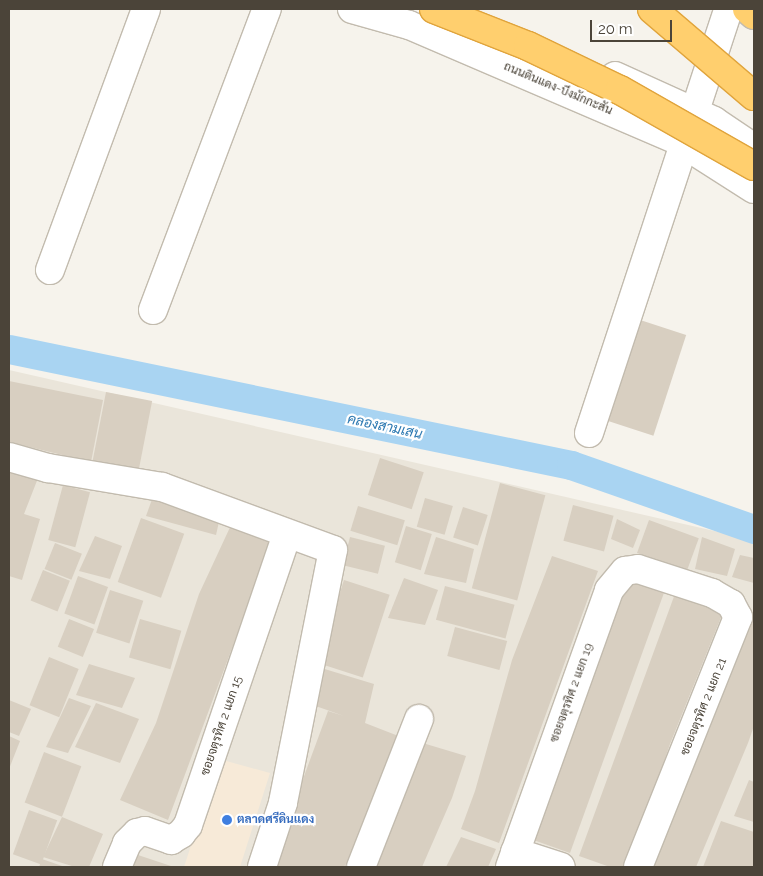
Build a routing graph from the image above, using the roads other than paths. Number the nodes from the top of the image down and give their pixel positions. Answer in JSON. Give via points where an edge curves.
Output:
{"nodes":[{"id":1,"x":146,"y":9,"type":"edge"},
{"id":2,"x":267,"y":9,"type":"edge"},
{"id":3,"x":352,"y":9,"type":"edge"},
{"id":4,"x":434,"y":9,"type":"edge"},
{"id":5,"x":466,"y":9,"type":"edge"},
{"id":6,"x":652,"y":9,"type":"edge"},
{"id":7,"x":720,"y":9,"type":"edge"},
{"id":8,"x":728,"y":9,"type":"edge"},
{"id":9,"x":747,"y":9,"type":"edge"},
{"id":10,"x":754,"y":15,"type":"edge"},
{"id":11,"x":754,"y":96,"type":"edge"},
{"id":12,"x":691,"y":110,"type":"junction"},
{"id":13,"x":681,"y":141,"type":"junction"},
{"id":14,"x":754,"y":148,"type":"edge"},
{"id":15,"x":754,"y":166,"type":"edge"},
{"id":16,"x":754,"y":189,"type":"edge"},
{"id":17,"x":50,"y":270,"type":"dead end"},
{"id":18,"x":153,"y":310,"type":"dead end"},
{"id":19,"x":589,"y":433,"type":"dead end"},
{"id":20,"x":9,"y":457,"type":"edge"},
{"id":21,"x":287,"y":534,"type":"junction"},
{"id":22,"x":675,"y":581,"type":"joint"},
{"id":23,"x":419,"y":719,"type":"dead end"},
{"id":24,"x":513,"y":860,"type":"edge"},
{"id":25,"x":117,"y":867,"type":"edge"},
{"id":26,"x":262,"y":867,"type":"edge"},
{"id":27,"x":361,"y":867,"type":"edge"},
{"id":28,"x":561,"y":867,"type":"edge"},
{"id":29,"x":638,"y":867,"type":"edge"}],
"edges":[{"from":1,"to":17,"type":"street"},
{"from":2,"to":18,"type":"street"},
{"from":3,"to":13,"type":"street","name":"ถนนดินแดง-บึงมักกะสัน","via":[[409,25]]},
{"from":4,"to":15,"type":"highway","bridge":true,"via":[[528,46],[620,90]]},
{"from":5,"to":12,"type":"street"},
{"from":6,"to":11,"type":"highway","bridge":true},
{"from":7,"to":12,"type":"street"},
{"from":8,"to":12,"type":"street"},
{"from":9,"to":10,"type":"highway"},
{"from":12,"to":13,"type":"street"},
{"from":12,"to":14,"type":"street"},
{"from":13,"to":16,"type":"street","name":"ถนนดินแดง-บึงมักกะสัน"},
{"from":13,"to":19,"type":"street"},
{"from":20,"to":21,"type":"street","via":[[48,468],[162,487]]},
{"from":21,"to":25,"type":"street","name":"ซอยจตุรทิศ 2 แยก 15","via":[[188,826],[171,840],[145,831],[137,834],[127,843]]},
{"from":21,"to":26,"type":"street","via":[[333,550],[283,804]]},
{"from":22,"to":24,"type":"street","name":"ซอยจตุรทิศ 2 แยก 19","via":[[638,569],[625,571],[609,590]]},
{"from":22,"to":29,"type":"street","name":"ซอยจตุรทิศ 2 แยก 21","via":[[732,604],[738,617]]},
{"from":23,"to":27,"type":"street"},
{"from":24,"to":28,"type":"street"}]}
